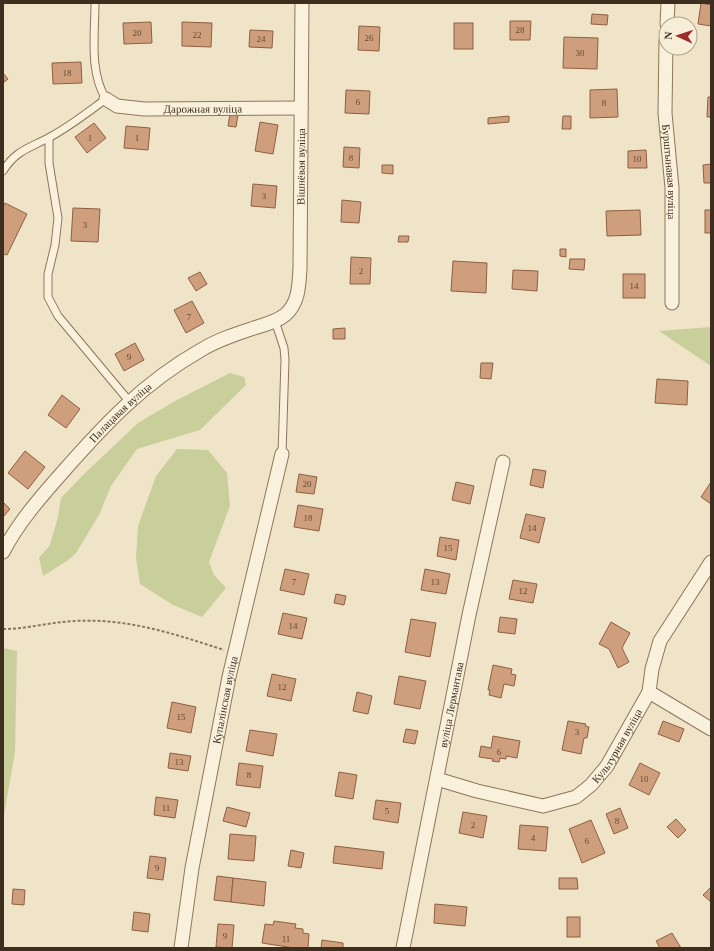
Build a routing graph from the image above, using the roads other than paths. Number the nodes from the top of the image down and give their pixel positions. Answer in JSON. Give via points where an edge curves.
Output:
{"nodes":[{"id":1,"x":95,"y":3,"type":"edge"},
{"id":2,"x":302,"y":3,"type":"edge"},
{"id":3,"x":668,"y":3,"type":"edge"},
{"id":4,"x":667,"y":16,"type":"edge"},
{"id":5,"x":666,"y":56,"type":"edge"},
{"id":6,"x":106,"y":99,"type":"junction"},
{"id":7,"x":301,"y":108,"type":"junction"},
{"id":8,"x":49,"y":138,"type":"junction"},
{"id":9,"x":3,"y":171,"type":"edge"},
{"id":10,"x":672,"y":303,"type":"dead end"},
{"id":11,"x":275,"y":321,"type":"junction"},
{"id":12,"x":129,"y":401,"type":"junction"},
{"id":13,"x":282,"y":454,"type":"joint"},
{"id":14,"x":503,"y":462,"type":"dead end"},
{"id":15,"x":3,"y":552,"type":"edge"},
{"id":16,"x":711,"y":562,"type":"edge"},
{"id":17,"x":649,"y":692,"type":"junction"},
{"id":18,"x":711,"y":729,"type":"edge"},
{"id":19,"x":437,"y":779,"type":"junction"},
{"id":20,"x":181,"y":948,"type":"edge"},
{"id":21,"x":404,"y":948,"type":"edge"}],
"edges":[{"from":1,"to":6,"type":"lane","via":[[96,77]]},
{"from":2,"to":7,"type":"street","name":"Вішнёвая вуліца"},
{"from":3,"to":4,"type":"street"},
{"from":5,"to":10,"type":"street","name":"Бурштынавая вуліца","via":[[664,113],[672,188]]},
{"from":6,"to":7,"type":"street","name":"Дарожная вуліца","via":[[117,106],[144,109]]},
{"from":6,"to":8,"type":"lane"},
{"from":7,"to":11,"type":"street","name":"Вішнёвая вуліца","via":[[299,284],[291,308]]},
{"from":8,"to":9,"type":"lane","via":[[21,151]]},
{"from":8,"to":12,"type":"lane","via":[[49,163],[58,218],[48,274],[48,297],[58,316]]},
{"from":11,"to":12,"type":"street","name":"Палацавая вуліца","via":[[202,349]]},
{"from":11,"to":13,"type":"lane","via":[[284,348],[285,360]]},
{"from":12,"to":15,"type":"street","name":"Палацавая вуліца","via":[[99,430],[35,504]]},
{"from":13,"to":20,"type":"street","name":"Купалінская вуліца","via":[[234,654],[193,860]]},
{"from":14,"to":19,"type":"street","name":"вуліца Лермантава","via":[[469,615]]},
{"from":16,"to":17,"type":"street","name":"Культурная вуліца","via":[[660,641]]},
{"from":17,"to":18,"type":"street"},
{"from":17,"to":19,"type":"street","name":"Культурная вуліца","via":[[607,766],[591,785],[576,796],[543,806],[477,792]]},
{"from":19,"to":21,"type":"street","name":"вуліца Лермантава"}]}
